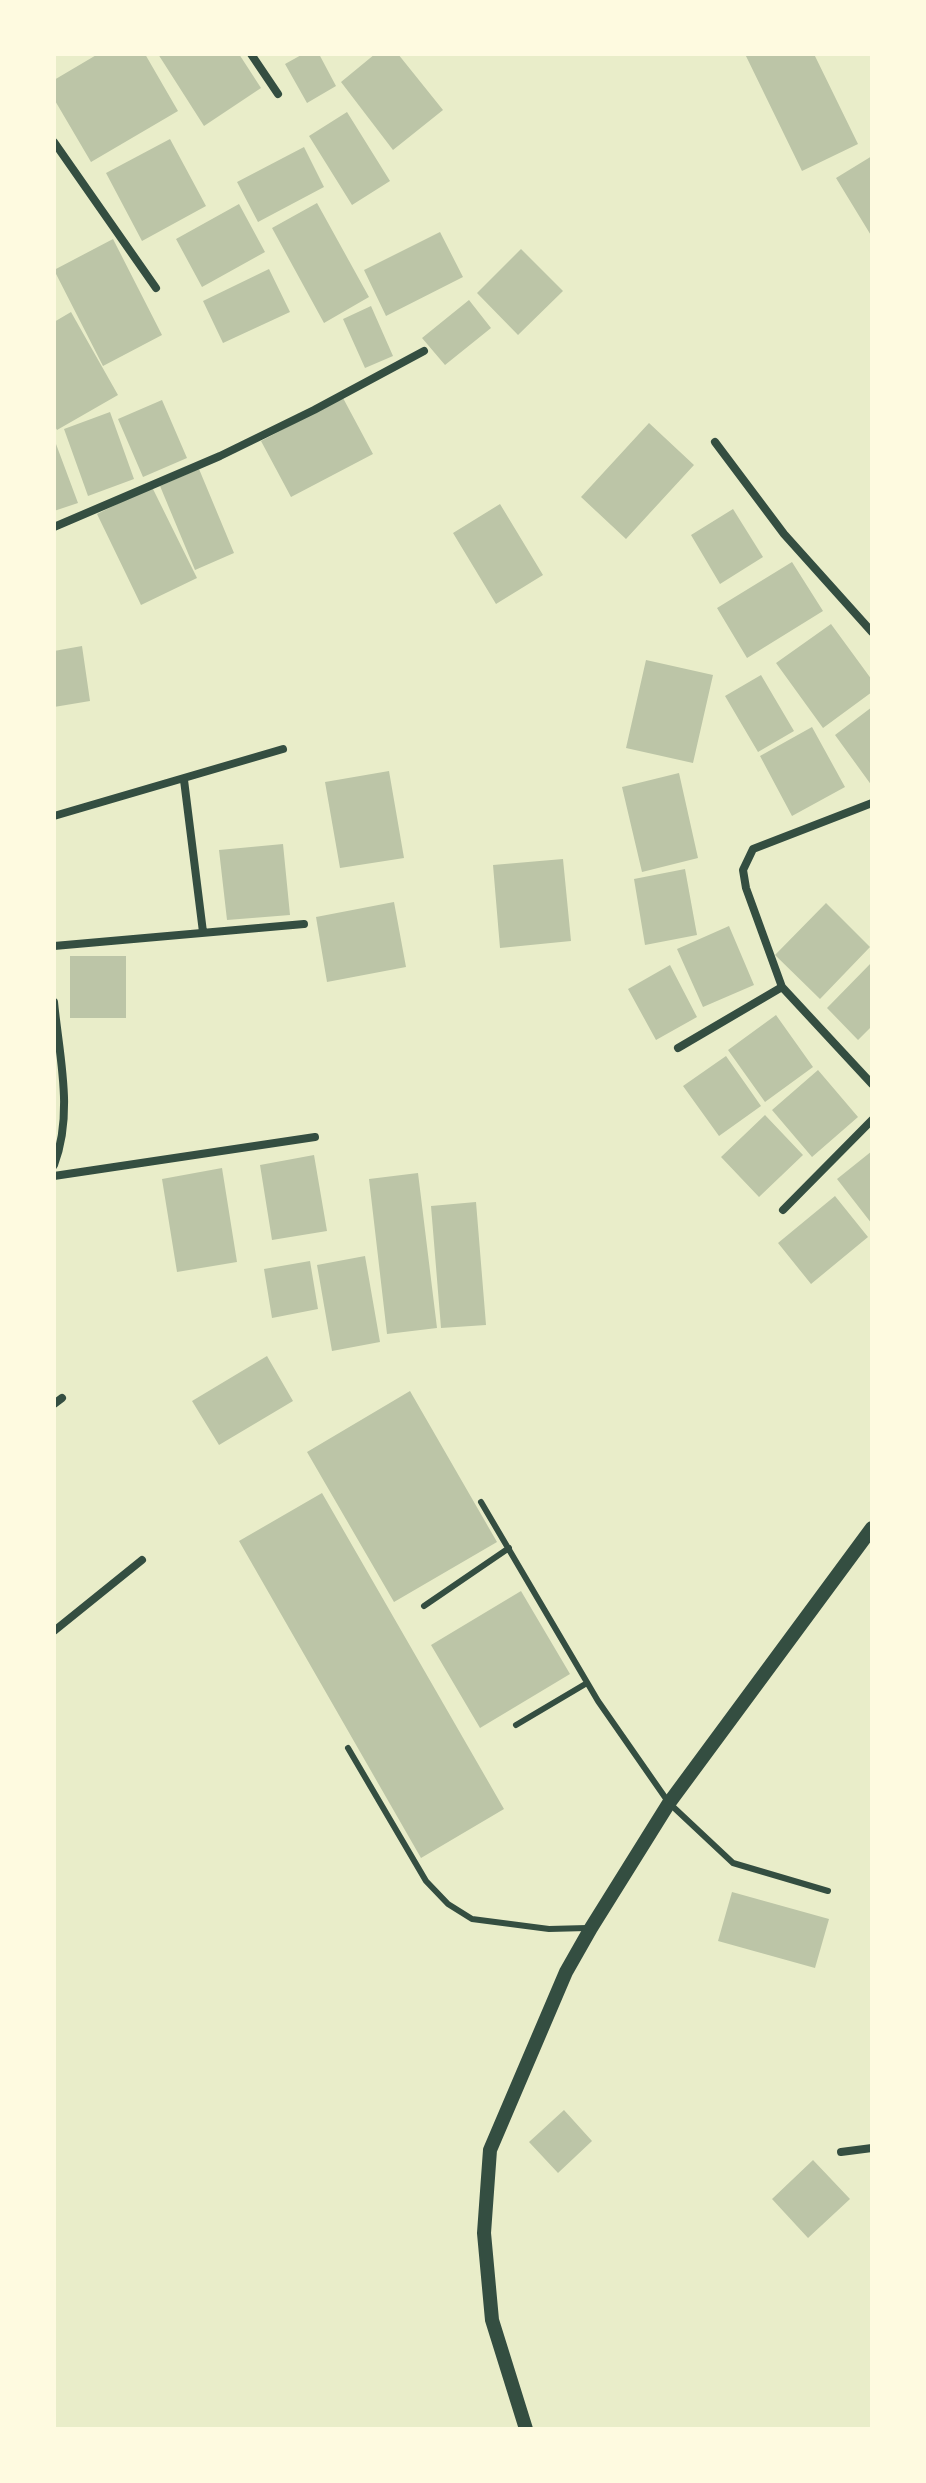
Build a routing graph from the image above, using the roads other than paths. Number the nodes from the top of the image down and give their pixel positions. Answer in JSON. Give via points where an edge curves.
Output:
{"nodes":[{"id":1,"x":251,"y":54,"type":"edge"},
{"id":2,"x":278,"y":94,"type":"dead end"},
{"id":3,"x":54,"y":142,"type":"edge"},
{"id":4,"x":156,"y":288,"type":"dead end"},
{"id":5,"x":424,"y":351,"type":"dead end"},
{"id":6,"x":715,"y":442,"type":"dead end"},
{"id":7,"x":54,"y":527,"type":"edge"},
{"id":8,"x":872,"y":632,"type":"edge"},
{"id":9,"x":283,"y":749,"type":"dead end"},
{"id":10,"x":184,"y":780,"type":"junction"},
{"id":11,"x":872,"y":803,"type":"edge"},
{"id":12,"x":54,"y":816,"type":"edge"},
{"id":13,"x":304,"y":924,"type":"dead end"},
{"id":14,"x":203,"y":932,"type":"junction"},
{"id":15,"x":54,"y":946,"type":"edge"},
{"id":16,"x":782,"y":987,"type":"junction"},
{"id":17,"x":54,"y":1002,"type":"edge"},
{"id":18,"x":678,"y":1048,"type":"dead end"},
{"id":19,"x":872,"y":1084,"type":"edge"},
{"id":20,"x":872,"y":1120,"type":"edge"},
{"id":21,"x":315,"y":1137,"type":"dead end"},
{"id":22,"x":54,"y":1165,"type":"edge"},
{"id":23,"x":54,"y":1176,"type":"edge"},
{"id":24,"x":783,"y":1210,"type":"dead end"},
{"id":25,"x":481,"y":1502,"type":"dead end"},
{"id":26,"x":872,"y":1528,"type":"edge"},
{"id":27,"x":509,"y":1548,"type":"junction"},
{"id":28,"x":142,"y":1560,"type":"dead end"},
{"id":29,"x":424,"y":1606,"type":"dead end"},
{"id":30,"x":54,"y":1631,"type":"edge"},
{"id":31,"x":587,"y":1683,"type":"junction"},
{"id":32,"x":516,"y":1725,"type":"dead end"},
{"id":33,"x":348,"y":1748,"type":"dead end"},
{"id":34,"x":669,"y":1803,"type":"junction"},
{"id":35,"x":828,"y":1891,"type":"dead end"},
{"id":36,"x":591,"y":1928,"type":"junction"},
{"id":37,"x":872,"y":2148,"type":"edge"},
{"id":38,"x":841,"y":2152,"type":"dead end"},
{"id":39,"x":526,"y":2429,"type":"edge"}],
"edges":[{"from":1,"to":2,"type":"street"},
{"from":3,"to":4,"type":"street"},
{"from":5,"to":7,"type":"street","via":[[232,450]]},
{"from":6,"to":8,"type":"street","via":[[784,534]]},
{"from":9,"to":10,"type":"street"},
{"from":10,"to":12,"type":"street"},
{"from":10,"to":14,"type":"street"},
{"from":11,"to":16,"type":"street","via":[[753,849],[745,863],[746,888]]},
{"from":13,"to":14,"type":"street"},
{"from":14,"to":15,"type":"street"},
{"from":16,"to":18,"type":"street"},
{"from":16,"to":19,"type":"street"},
{"from":17,"to":22,"type":"street","via":[[65,1106],[62,1144]]},
{"from":20,"to":24,"type":"street"},
{"from":21,"to":23,"type":"street"},
{"from":25,"to":27,"type":"lane"},
{"from":26,"to":34,"type":"street"},
{"from":27,"to":29,"type":"lane"},
{"from":27,"to":31,"type":"lane"},
{"from":28,"to":30,"type":"street"},
{"from":31,"to":32,"type":"lane"},
{"from":31,"to":34,"type":"lane"},
{"from":33,"to":36,"type":"lane","via":[[426,1881],[448,1904],[472,1919],[549,1929]]},
{"from":34,"to":35,"type":"lane","via":[[733,1863]]},
{"from":34,"to":36,"type":"street"},
{"from":36,"to":39,"type":"street","via":[[566,1972],[490,2150],[484,2233],[492,2320]]},
{"from":37,"to":38,"type":"street"}]}
